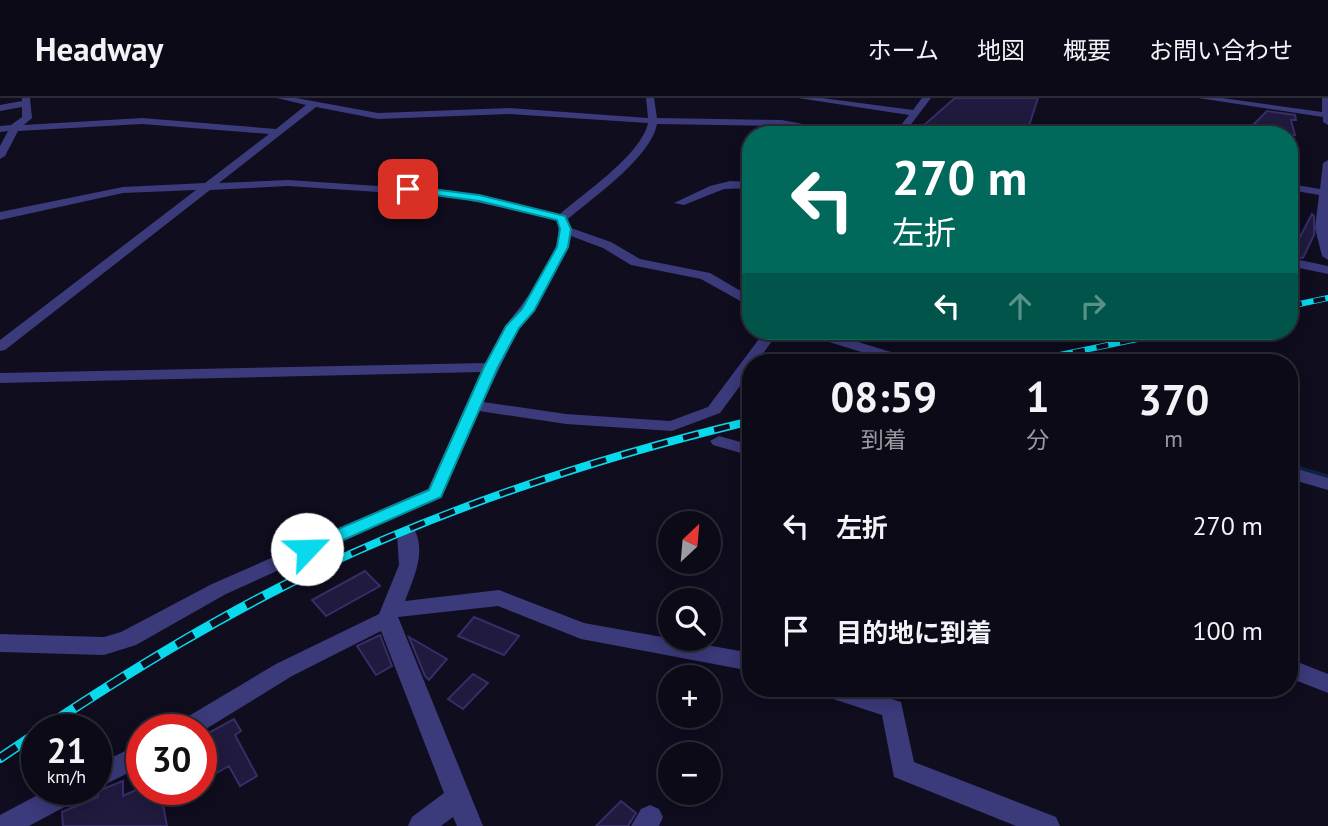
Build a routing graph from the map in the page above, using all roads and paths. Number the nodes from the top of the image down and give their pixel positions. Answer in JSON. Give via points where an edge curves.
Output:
{"nodes":[{"id":1,"x":281,"y":98,"type":"edge"},
{"id":2,"x":329,"y":98,"type":"edge"},
{"id":3,"x":650,"y":98,"type":"edge"},
{"id":4,"x":802,"y":98,"type":"edge"},
{"id":5,"x":927,"y":98,"type":"edge"},
{"id":6,"x":1202,"y":98,"type":"edge"},
{"id":7,"x":1326,"y":98,"type":"edge"},
{"id":8,"x":26,"y":101,"type":"edge"},
{"id":9,"x":317,"y":105,"type":"junction"},
{"id":10,"x":0,"y":108,"type":"edge"},
{"id":11,"x":915,"y":113,"type":"junction"},
{"id":12,"x":1328,"y":118,"type":"edge"},
{"id":13,"x":653,"y":121,"type":"junction"},
{"id":14,"x":800,"y":126,"type":"edge"},
{"id":15,"x":905,"y":126,"type":"edge"},
{"id":16,"x":15,"y":127,"type":"junction"},
{"id":17,"x":0,"y":129,"type":"edge"},
{"id":18,"x":281,"y":132,"type":"junction"},
{"id":19,"x":0,"y":156,"type":"edge"},
{"id":20,"x":1328,"y":163,"type":"edge"},
{"id":21,"x":742,"y":184,"type":"edge"},
{"id":22,"x":208,"y":187,"type":"junction"},
{"id":23,"x":1298,"y":188,"type":"edge"},
{"id":24,"x":1325,"y":193,"type":"junction"},
{"id":25,"x":680,"y":203,"type":"dead end"},
{"id":26,"x":0,"y":216,"type":"edge"},
{"id":27,"x":564,"y":224,"type":"junction"},
{"id":28,"x":1328,"y":256,"type":"edge"},
{"id":29,"x":1298,"y":264,"type":"edge"},
{"id":30,"x":1328,"y":270,"type":"edge"},
{"id":31,"x":742,"y":298,"type":"edge"},
{"id":32,"x":837,"y":340,"type":"edge"},
{"id":33,"x":0,"y":346,"type":"edge"},
{"id":34,"x":883,"y":354,"type":"edge"},
{"id":35,"x":491,"y":367,"type":"junction"},
{"id":36,"x":742,"y":371,"type":"edge"},
{"id":37,"x":0,"y":378,"type":"edge"},
{"id":38,"x":475,"y":406,"type":"junction"},
{"id":39,"x":719,"y":441,"type":"dead end"},
{"id":40,"x":742,"y":448,"type":"edge"},
{"id":41,"x":1298,"y":475,"type":"edge"},
{"id":42,"x":1328,"y":484,"type":"edge"},
{"id":43,"x":399,"y":524,"type":"junction"},
{"id":44,"x":389,"y":614,"type":"junction"},
{"id":45,"x":0,"y":643,"type":"edge"},
{"id":46,"x":742,"y":660,"type":"edge"},
{"id":47,"x":1298,"y":671,"type":"edge"},
{"id":48,"x":1328,"y":684,"type":"edge"},
{"id":49,"x":856,"y":697,"type":"edge"},
{"id":50,"x":211,"y":714,"type":"edge"},
{"id":51,"x":459,"y":797,"type":"junction"},
{"id":52,"x":44,"y":805,"type":"edge"},
{"id":53,"x":4,"y":826,"type":"edge"},
{"id":54,"x":421,"y":826,"type":"edge"},
{"id":55,"x":470,"y":826,"type":"edge"},
{"id":56,"x":1047,"y":826,"type":"edge"}],
"edges":[{"from":1,"to":9,"type":"street"},
{"from":2,"to":9,"type":"street"},
{"from":3,"to":13,"type":"street"},
{"from":4,"to":11,"type":"street"},
{"from":5,"to":11,"type":"street"},
{"from":6,"to":12,"type":"street"},
{"from":7,"to":12,"type":"street"},
{"from":8,"to":10,"type":"street"},
{"from":8,"to":16,"type":"street","via":[[27,118]]},
{"from":9,"to":13,"type":"street","via":[[378,116],[509,111]]},
{"from":9,"to":18,"type":"street"},
{"from":11,"to":15,"type":"street"},
{"from":13,"to":14,"type":"street"},
{"from":13,"to":27,"type":"street","via":[[650,135]]},
{"from":16,"to":17,"type":"street"},
{"from":16,"to":18,"type":"street","via":[[142,121]]},
{"from":16,"to":19,"type":"street"},
{"from":18,"to":22,"type":"street"},
{"from":20,"to":24,"type":"street"},
{"from":21,"to":25,"type":"street","via":[[713,186]]},
{"from":22,"to":26,"type":"street","via":[[123,190]]},
{"from":22,"to":27,"type":"street","via":[[288,183],[408,189],[479,198]]},
{"from":22,"to":33,"type":"street"},
{"from":23,"to":24,"type":"street"},
{"from":24,"to":28,"type":"street","via":[[1321,228]]},
{"from":27,"to":31,"type":"street","via":[[636,262],[705,276]]},
{"from":27,"to":35,"type":"street","via":[[563,247]]},
{"from":29,"to":30,"type":"street"},
{"from":32,"to":34,"type":"street"},
{"from":35,"to":37,"type":"street"},
{"from":35,"to":38,"type":"street"},
{"from":36,"to":38,"type":"street","via":[[713,410],[672,426],[566,419]]},
{"from":38,"to":43,"type":"street","via":[[435,493]]},
{"from":39,"to":40,"type":"street"},
{"from":41,"to":42,"type":"street"},
{"from":43,"to":44,"type":"street","via":[[409,565]]},
{"from":43,"to":45,"type":"street","via":[[219,590],[128,639],[104,646]]},
{"from":44,"to":46,"type":"street","via":[[499,598],[581,631]]},
{"from":44,"to":50,"type":"street"},
{"from":44,"to":51,"type":"street"},
{"from":47,"to":48,"type":"street"},
{"from":49,"to":56,"type":"street","via":[[893,709],[903,769]]},
{"from":51,"to":54,"type":"street"},
{"from":51,"to":55,"type":"street"},
{"from":52,"to":53,"type":"street"}]}
